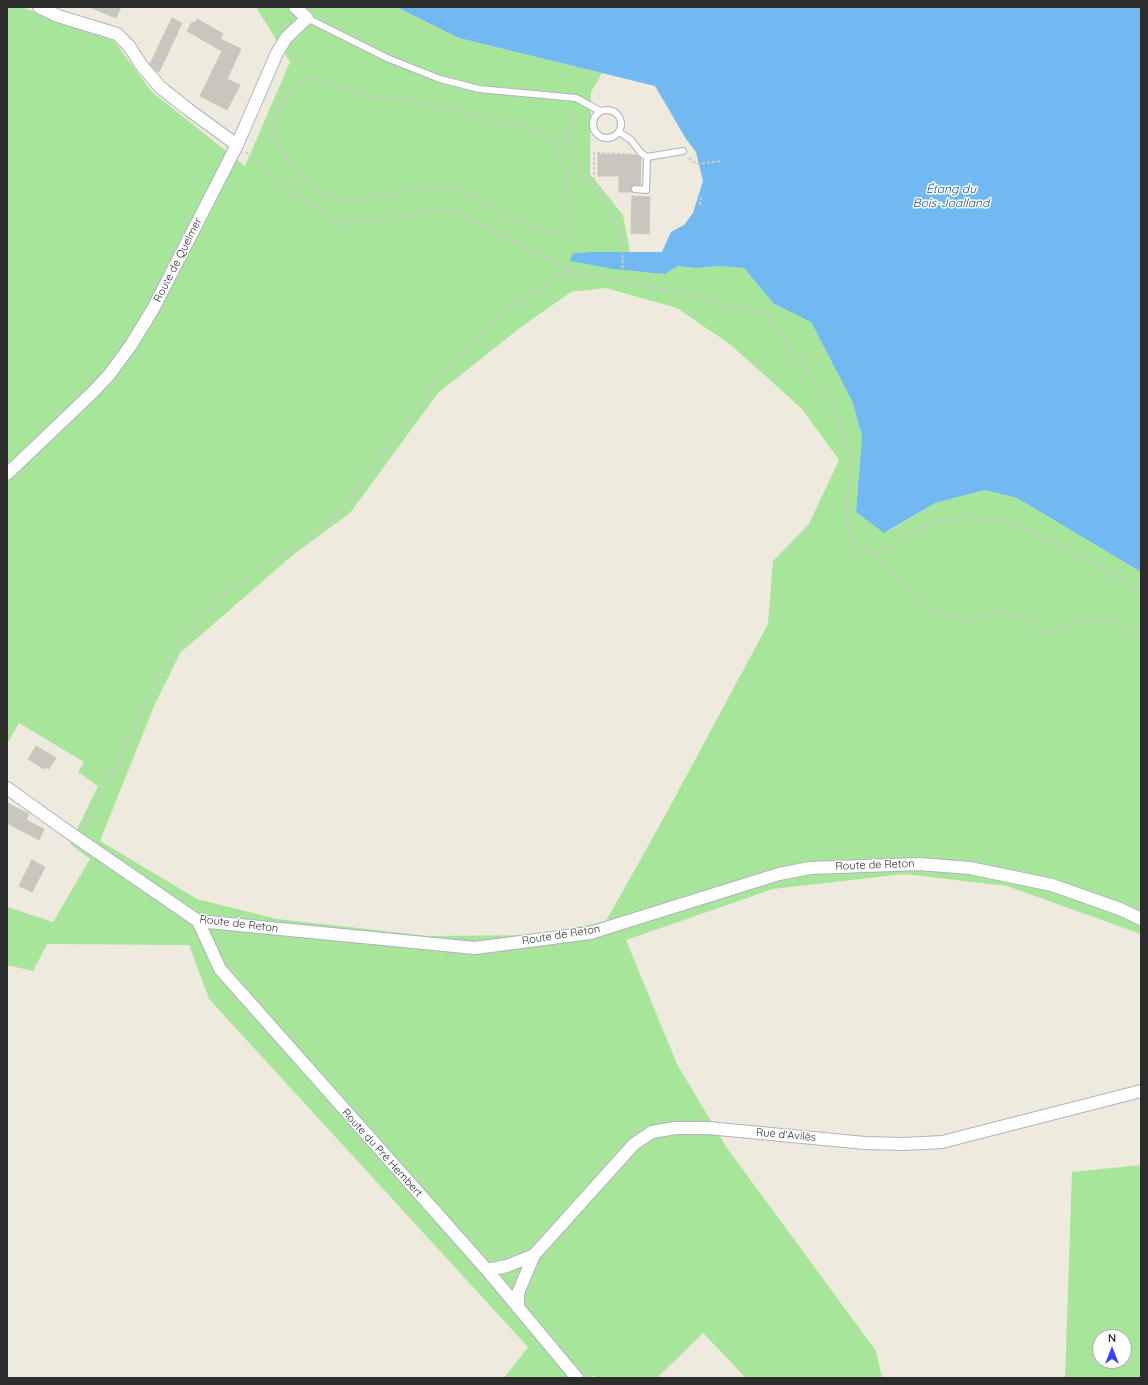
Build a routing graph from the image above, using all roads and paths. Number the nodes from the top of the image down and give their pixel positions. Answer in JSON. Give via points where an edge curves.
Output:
{"nodes":[{"id":1,"x":39,"y":7,"type":"edge"},
{"id":2,"x":295,"y":7,"type":"edge"},
{"id":3,"x":306,"y":18,"type":"junction"},
{"id":4,"x":576,"y":98,"type":"junction"},
{"id":5,"x":600,"y":111,"type":"junction"},
{"id":6,"x":619,"y":132,"type":"junction"},
{"id":7,"x":567,"y":134,"type":"junction"},
{"id":8,"x":556,"y":142,"type":"junction"},
{"id":9,"x":237,"y":145,"type":"junction"},
{"id":10,"x":683,"y":151,"type":"dead end"},
{"id":11,"x":641,"y":153,"type":"junction"},
{"id":12,"x":647,"y":157,"type":"junction"},
{"id":13,"x":722,"y":161,"type":"dead end"},
{"id":14,"x":697,"y":164,"type":"dead end"},
{"id":15,"x":594,"y":186,"type":"junction"},
{"id":16,"x":635,"y":189,"type":"dead end"},
{"id":17,"x":701,"y":196,"type":"dead end"},
{"id":18,"x":700,"y":206,"type":"dead end"},
{"id":19,"x":569,"y":270,"type":"junction"},
{"id":20,"x":623,"y":281,"type":"junction"},
{"id":21,"x":7,"y":474,"type":"edge"},
{"id":22,"x":873,"y":554,"type":"junction"},
{"id":23,"x":1141,"y":593,"type":"edge"},
{"id":24,"x":1141,"y":637,"type":"edge"},
{"id":25,"x":7,"y":788,"type":"edge"},
{"id":26,"x":79,"y":839,"type":"junction"},
{"id":27,"x":1141,"y":919,"type":"edge"},
{"id":28,"x":198,"y":921,"type":"junction"},
{"id":29,"x":1141,"y":1091,"type":"edge"},
{"id":30,"x":534,"y":1255,"type":"junction"},
{"id":31,"x":486,"y":1270,"type":"junction"},
{"id":32,"x":518,"y":1308,"type":"junction"},
{"id":33,"x":577,"y":1378,"type":"edge"}],
"edges":[{"from":1,"to":9,"type":"street","via":[[58,16],[116,34],[129,46],[160,87]]},
{"from":2,"to":3,"type":"street"},
{"from":3,"to":4,"type":"lane","via":[[387,58],[440,78],[479,89]]},
{"from":3,"to":9,"type":"street","name":"Route de Quelmer","via":[[286,38],[276,53]]},
{"from":4,"to":5,"type":"lane"},
{"from":4,"to":7,"type":"path"},
{"from":5,"to":6,"type":"lane","via":[[609,110],[618,114],[622,123]]},
{"from":5,"to":6,"type":"lane","via":[[593,123],[595,132],[602,138],[611,138]]},
{"from":6,"to":11,"type":"lane","via":[[631,140]]},
{"from":7,"to":8,"type":"path"},
{"from":7,"to":15,"type":"path","via":[[571,161]]},
{"from":8,"to":8,"type":"path","via":[[555,138],[531,128],[421,102],[389,96],[368,97],[322,78],[306,78],[292,88],[277,111],[273,137],[290,162],[312,185],[342,202],[425,189],[457,188],[515,220],[556,234],[565,226],[566,178]]},
{"from":9,"to":19,"type":"path","via":[[331,221],[348,225],[449,208]]},
{"from":9,"to":21,"type":"street","name":"Route de Quelmer","via":[[153,308],[131,345],[93,392]]},
{"from":10,"to":12,"type":"lane"},
{"from":11,"to":12,"type":"lane"},
{"from":11,"to":15,"type":"path","via":[[594,153]]},
{"from":12,"to":16,"type":"lane","via":[[646,190]]},
{"from":13,"to":14,"type":"path"},
{"from":15,"to":20,"type":"path","via":[[602,195],[622,239]]},
{"from":17,"to":18,"type":"path"},
{"from":19,"to":20,"type":"path"},
{"from":19,"to":26,"type":"path","via":[[510,309],[456,357],[338,514],[231,589],[171,653]]},
{"from":20,"to":22,"type":"path","via":[[766,314],[836,413],[850,457],[846,520],[857,548]]},
{"from":22,"to":23,"type":"path","via":[[886,551],[926,525],[968,517],[992,519],[1022,527],[1062,545]]},
{"from":22,"to":24,"type":"path","via":[[924,598],[934,612],[950,613],[968,621],[997,611],[1027,619],[1038,631],[1056,630],[1080,618],[1113,620]]},
{"from":25,"to":26,"type":"street","name":"Route de Reton"},
{"from":26,"to":28,"type":"street","name":"Route de Reton"},
{"from":27,"to":28,"type":"street","name":"Route de Reton","via":[[1052,885],[970,868],[919,864],[810,868],[779,874],[590,933],[475,948]]},
{"from":28,"to":31,"type":"street","name":"Route du Pré Hembert","via":[[220,969]]},
{"from":29,"to":30,"type":"street","name":"Rue d'Avilès","via":[[942,1142],[865,1143],[708,1128],[675,1128],[652,1132],[634,1144]]},
{"from":30,"to":31,"type":"street","via":[[507,1266]]},
{"from":30,"to":32,"type":"street","name":"Rue d'Avilès","via":[[518,1293]]},
{"from":31,"to":32,"type":"street","name":"Route du Pré Hembert"},
{"from":32,"to":33,"type":"street","name":"Route du Pré Hembert"}]}
